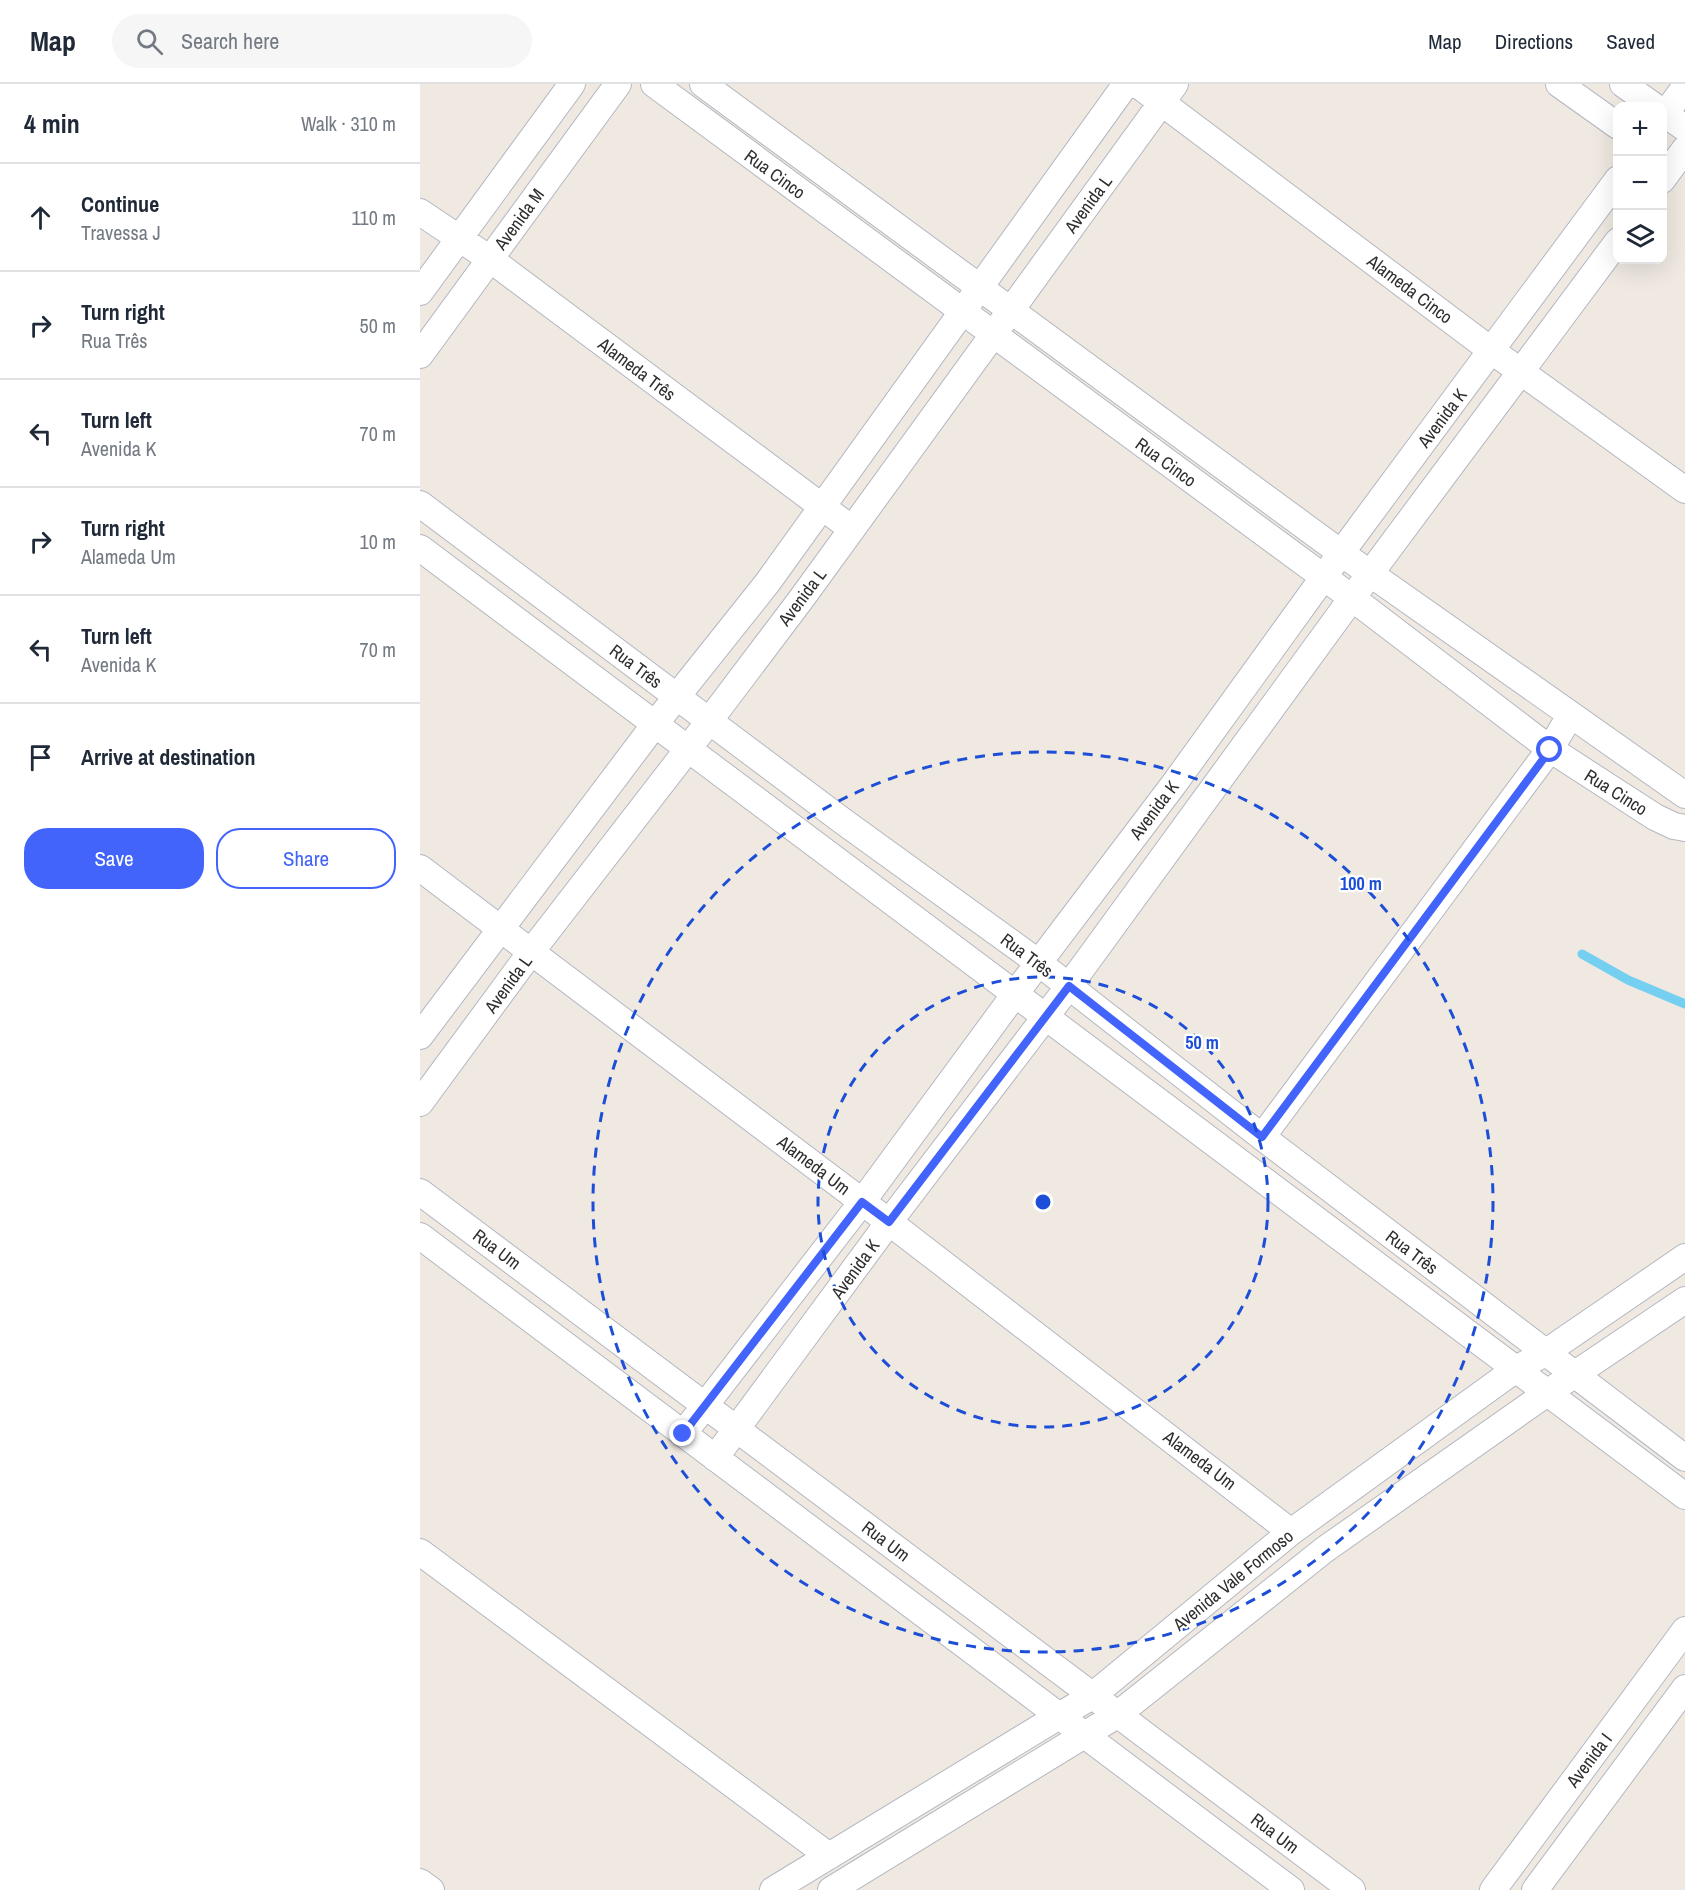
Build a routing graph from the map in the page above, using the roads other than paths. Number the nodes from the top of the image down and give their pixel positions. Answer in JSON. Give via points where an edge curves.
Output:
{"nodes":[{"id":1,"x":572,"y":84,"type":"edge"},
{"id":2,"x":618,"y":84,"type":"edge"},
{"id":3,"x":654,"y":84,"type":"edge"},
{"id":4,"x":703,"y":84,"type":"edge"},
{"id":5,"x":1126,"y":84,"type":"edge"},
{"id":6,"x":1137,"y":84,"type":"edge"},
{"id":7,"x":1560,"y":84,"type":"edge"},
{"id":8,"x":1623,"y":84,"type":"edge"},
{"id":9,"x":1685,"y":87,"type":"edge"},
{"id":10,"x":1168,"y":93,"type":"edge"},
{"id":11,"x":1647,"y":102,"type":"edge"},
{"id":12,"x":1667,"y":114,"type":"edge"},
{"id":13,"x":1613,"y":123,"type":"edge"},
{"id":14,"x":1613,"y":185,"type":"edge"},
{"id":15,"x":420,"y":212,"type":"edge"},
{"id":16,"x":458,"y":240,"type":"junction"},
{"id":17,"x":1613,"y":246,"type":"edge"},
{"id":18,"x":490,"y":259,"type":"junction"},
{"id":19,"x":980,"y":286,"type":"junction"},
{"id":20,"x":420,"y":292,"type":"edge"},
{"id":21,"x":1011,"y":309,"type":"junction"},
{"id":22,"x":962,"y":312,"type":"junction"},
{"id":23,"x":993,"y":334,"type":"junction"},
{"id":24,"x":1492,"y":351,"type":"junction"},
{"id":25,"x":420,"y":356,"type":"edge"},
{"id":26,"x":1521,"y":372,"type":"junction"},
{"id":27,"x":1685,"y":490,"type":"edge"},
{"id":28,"x":420,"y":504,"type":"edge"},
{"id":29,"x":821,"y":507,"type":"junction"},
{"id":30,"x":852,"y":529,"type":"junction"},
{"id":31,"x":420,"y":548,"type":"edge"},
{"id":32,"x":1341,"y":553,"type":"junction"},
{"id":33,"x":1371,"y":573,"type":"junction"},
{"id":34,"x":1324,"y":578,"type":"junction"},
{"id":35,"x":1352,"y":598,"type":"junction"},
{"id":36,"x":678,"y":696,"type":"junction"},
{"id":37,"x":1570,"y":716,"type":"junction"},
{"id":38,"x":709,"y":721,"type":"junction"},
{"id":39,"x":655,"y":724,"type":"junction"},
{"id":40,"x":688,"y":749,"type":"junction"},
{"id":41,"x":1550,"y":750,"type":"junction"},
{"id":42,"x":1685,"y":795,"type":"edge"},
{"id":43,"x":1685,"y":828,"type":"edge"},
{"id":44,"x":420,"y":868,"type":"edge"},
{"id":45,"x":500,"y":928,"type":"junction"},
{"id":46,"x":531,"y":951,"type":"junction"},
{"id":47,"x":1039,"y":963,"type":"junction"},
{"id":48,"x":1069,"y":986,"type":"junction"},
{"id":49,"x":1015,"y":994,"type":"junction"},
{"id":50,"x":1045,"y":1016,"type":"junction"},
{"id":51,"x":420,"y":1036,"type":"edge"},
{"id":52,"x":420,"y":1102,"type":"edge"},
{"id":53,"x":1262,"y":1137,"type":"junction"},
{"id":54,"x":420,"y":1192,"type":"edge"},
{"id":55,"x":862,"y":1202,"type":"junction"},
{"id":56,"x":889,"y":1222,"type":"junction"},
{"id":57,"x":420,"y":1236,"type":"edge"},
{"id":58,"x":1685,"y":1257,"type":"edge"},
{"id":59,"x":1685,"y":1300,"type":"edge"},
{"id":60,"x":1545,"y":1353,"type":"junction"},
{"id":61,"x":1516,"y":1369,"type":"junction"},
{"id":62,"x":1574,"y":1375,"type":"junction"},
{"id":63,"x":1547,"y":1393,"type":"junction"},
{"id":64,"x":706,"y":1405,"type":"junction"},
{"id":65,"x":738,"y":1429,"type":"junction"},
{"id":66,"x":683,"y":1434,"type":"junction"},
{"id":67,"x":715,"y":1458,"type":"junction"},
{"id":68,"x":1685,"y":1458,"type":"edge"},
{"id":69,"x":1685,"y":1496,"type":"edge"},
{"id":70,"x":1291,"y":1532,"type":"junction"},
{"id":71,"x":420,"y":1552,"type":"edge"},
{"id":72,"x":1685,"y":1630,"type":"edge"},
{"id":73,"x":1685,"y":1688,"type":"edge"},
{"id":74,"x":1092,"y":1696,"type":"junction"},
{"id":75,"x":1117,"y":1715,"type":"junction"},
{"id":76,"x":1059,"y":1717,"type":"junction"},
{"id":77,"x":1085,"y":1736,"type":"junction"},
{"id":78,"x":1601,"y":1744,"type":"junction"},
{"id":79,"x":1629,"y":1763,"type":"junction"},
{"id":80,"x":829,"y":1856,"type":"junction"},
{"id":81,"x":420,"y":1882,"type":"edge"},
{"id":82,"x":431,"y":1890,"type":"edge"},
{"id":83,"x":773,"y":1890,"type":"edge"},
{"id":84,"x":831,"y":1890,"type":"edge"},
{"id":85,"x":1291,"y":1890,"type":"edge"},
{"id":86,"x":1352,"y":1890,"type":"edge"},
{"id":87,"x":1493,"y":1890,"type":"edge"},
{"id":88,"x":1535,"y":1890,"type":"edge"}],
"edges":[{"from":1,"to":16,"type":"street","name":"Avenida M"},
{"from":2,"to":18,"type":"street","name":"Avenida M"},
{"from":3,"to":22,"type":"street","name":"Rua Cinco"},
{"from":4,"to":19,"type":"street","name":"Rua Cinco"},
{"from":5,"to":19,"type":"street","name":"Avenida L"},
{"from":6,"to":10,"type":"street","name":"Alameda Cinco"},
{"from":7,"to":13,"type":"street"},
{"from":8,"to":11,"type":"street"},
{"from":9,"to":12,"type":"street"},
{"from":10,"to":21,"type":"street","name":"Avenida L"},
{"from":10,"to":24,"type":"street","name":"Alameda Cinco"},
{"from":14,"to":24,"type":"street","name":"Avenida K"},
{"from":15,"to":16,"type":"street","name":"Alameda Três"},
{"from":16,"to":18,"type":"street","name":"Alameda Três"},
{"from":16,"to":20,"type":"street","name":"Avenida M"},
{"from":17,"to":26,"type":"street","name":"Avenida K"},
{"from":18,"to":25,"type":"street","name":"Avenida M"},
{"from":18,"to":29,"type":"street","name":"Alameda Três"},
{"from":19,"to":21,"type":"street","name":"Rua Cinco"},
{"from":19,"to":22,"type":"street","name":"Avenida L"},
{"from":21,"to":23,"type":"street","name":"Avenida L"},
{"from":21,"to":32,"type":"street","name":"Rua Cinco"},
{"from":22,"to":23,"type":"street","name":"Rua Cinco"},
{"from":22,"to":29,"type":"street","name":"Avenida L"},
{"from":23,"to":30,"type":"street","name":"Avenida L"},
{"from":23,"to":34,"type":"street","name":"Rua Cinco"},
{"from":24,"to":26,"type":"street","name":"Alameda Cinco"},
{"from":24,"to":32,"type":"street","name":"Avenida K"},
{"from":26,"to":27,"type":"street","name":"Alameda Cinco"},
{"from":26,"to":33,"type":"street","name":"Avenida K"},
{"from":28,"to":36,"type":"street","name":"Rua Três"},
{"from":29,"to":30,"type":"street","name":"Alameda Três"},
{"from":29,"to":36,"type":"street","name":"Avenida L"},
{"from":30,"to":38,"type":"street","name":"Avenida L"},
{"from":31,"to":39,"type":"street","name":"Rua Três"},
{"from":32,"to":33,"type":"street","name":"Rua Cinco"},
{"from":32,"to":34,"type":"street","name":"Avenida K"},
{"from":33,"to":35,"type":"street","name":"Avenida K"},
{"from":33,"to":37,"type":"street","name":"Rua Cinco"},
{"from":34,"to":35,"type":"street","name":"Rua Cinco"},
{"from":34,"to":47,"type":"street","name":"Avenida K"},
{"from":35,"to":41,"type":"street","name":"Rua Cinco"},
{"from":35,"to":48,"type":"street","name":"Avenida K"},
{"from":36,"to":38,"type":"street","name":"Rua Três"},
{"from":36,"to":39,"type":"street","name":"Avenida L"},
{"from":37,"to":41,"type":"street"},
{"from":37,"to":42,"type":"street","name":"Rua Cinco"},
{"from":38,"to":40,"type":"street","name":"Avenida L"},
{"from":38,"to":47,"type":"street","name":"Rua Três"},
{"from":39,"to":40,"type":"street","name":"Rua Três"},
{"from":39,"to":45,"type":"street","name":"Avenida L"},
{"from":40,"to":46,"type":"street","name":"Avenida L"},
{"from":40,"to":49,"type":"street","name":"Rua Três"},
{"from":41,"to":43,"type":"street","name":"Rua Cinco","via":[[1655,817]]},
{"from":41,"to":53,"type":"street"},
{"from":44,"to":45,"type":"street","name":"Alameda Um"},
{"from":45,"to":46,"type":"street","name":"Alameda Um"},
{"from":45,"to":51,"type":"street","name":"Avenida L"},
{"from":46,"to":52,"type":"street","name":"Avenida L"},
{"from":46,"to":55,"type":"street","name":"Alameda Um"},
{"from":47,"to":48,"type":"street","name":"Rua Três"},
{"from":47,"to":49,"type":"street","name":"Avenida K"},
{"from":48,"to":50,"type":"street","name":"Avenida K"},
{"from":48,"to":53,"type":"street","name":"Rua Três"},
{"from":49,"to":50,"type":"street","name":"Rua Três"},
{"from":49,"to":55,"type":"street","name":"Avenida K"},
{"from":50,"to":56,"type":"street","name":"Avenida K"},
{"from":50,"to":61,"type":"street","name":"Rua Três"},
{"from":53,"to":60,"type":"street","name":"Rua Três"},
{"from":54,"to":64,"type":"street","name":"Rua Um"},
{"from":55,"to":56,"type":"street","name":"Alameda Um"},
{"from":55,"to":64,"type":"street","name":"Avenida K"},
{"from":56,"to":65,"type":"street","name":"Avenida K"},
{"from":56,"to":70,"type":"street","name":"Alameda Um"},
{"from":57,"to":66,"type":"street","name":"Rua Um"},
{"from":58,"to":60,"type":"street","name":"Avenida Vale Formoso"},
{"from":59,"to":62,"type":"street","name":"Avenida Vale Formoso"},
{"from":60,"to":61,"type":"street","name":"Avenida Vale Formoso"},
{"from":60,"to":62,"type":"street","name":"Rua Três"},
{"from":61,"to":63,"type":"street","name":"Rua Três"},
{"from":61,"to":70,"type":"street","name":"Avenida Vale Formoso"},
{"from":62,"to":63,"type":"street","name":"Avenida Vale Formoso"},
{"from":62,"to":68,"type":"street","name":"Rua Três"},
{"from":63,"to":69,"type":"street","name":"Rua Três"},
{"from":63,"to":75,"type":"street","name":"Avenida Vale Formoso","via":[[1324,1550]]},
{"from":64,"to":65,"type":"street","name":"Rua Um"},
{"from":64,"to":66,"type":"street","name":"Avenida K"},
{"from":65,"to":67,"type":"street","name":"Avenida K"},
{"from":65,"to":74,"type":"street","name":"Rua Um"},
{"from":66,"to":67,"type":"street","name":"Rua Um"},
{"from":67,"to":76,"type":"street","name":"Rua Um"},
{"from":70,"to":74,"type":"street","name":"Avenida Vale Formoso"},
{"from":71,"to":80,"type":"street"},
{"from":72,"to":78,"type":"street","name":"Avenida I"},
{"from":73,"to":79,"type":"street","name":"Avenida I"},
{"from":74,"to":75,"type":"street","name":"Rua Um"},
{"from":74,"to":76,"type":"street","name":"Avenida Vale Formoso"},
{"from":75,"to":77,"type":"street","name":"Avenida Vale Formoso"},
{"from":75,"to":86,"type":"street","name":"Rua Um"},
{"from":76,"to":77,"type":"street","name":"Rua Um"},
{"from":76,"to":80,"type":"street","name":"Avenida Vale Formoso"},
{"from":77,"to":84,"type":"street","name":"Avenida Vale Formoso"},
{"from":77,"to":85,"type":"street","name":"Rua Um"},
{"from":78,"to":79,"type":"street"},
{"from":78,"to":87,"type":"street","name":"Avenida I"},
{"from":79,"to":88,"type":"street","name":"Avenida I"},
{"from":80,"to":83,"type":"street","name":"Avenida Vale Formoso"},
{"from":81,"to":82,"type":"street"}]}
